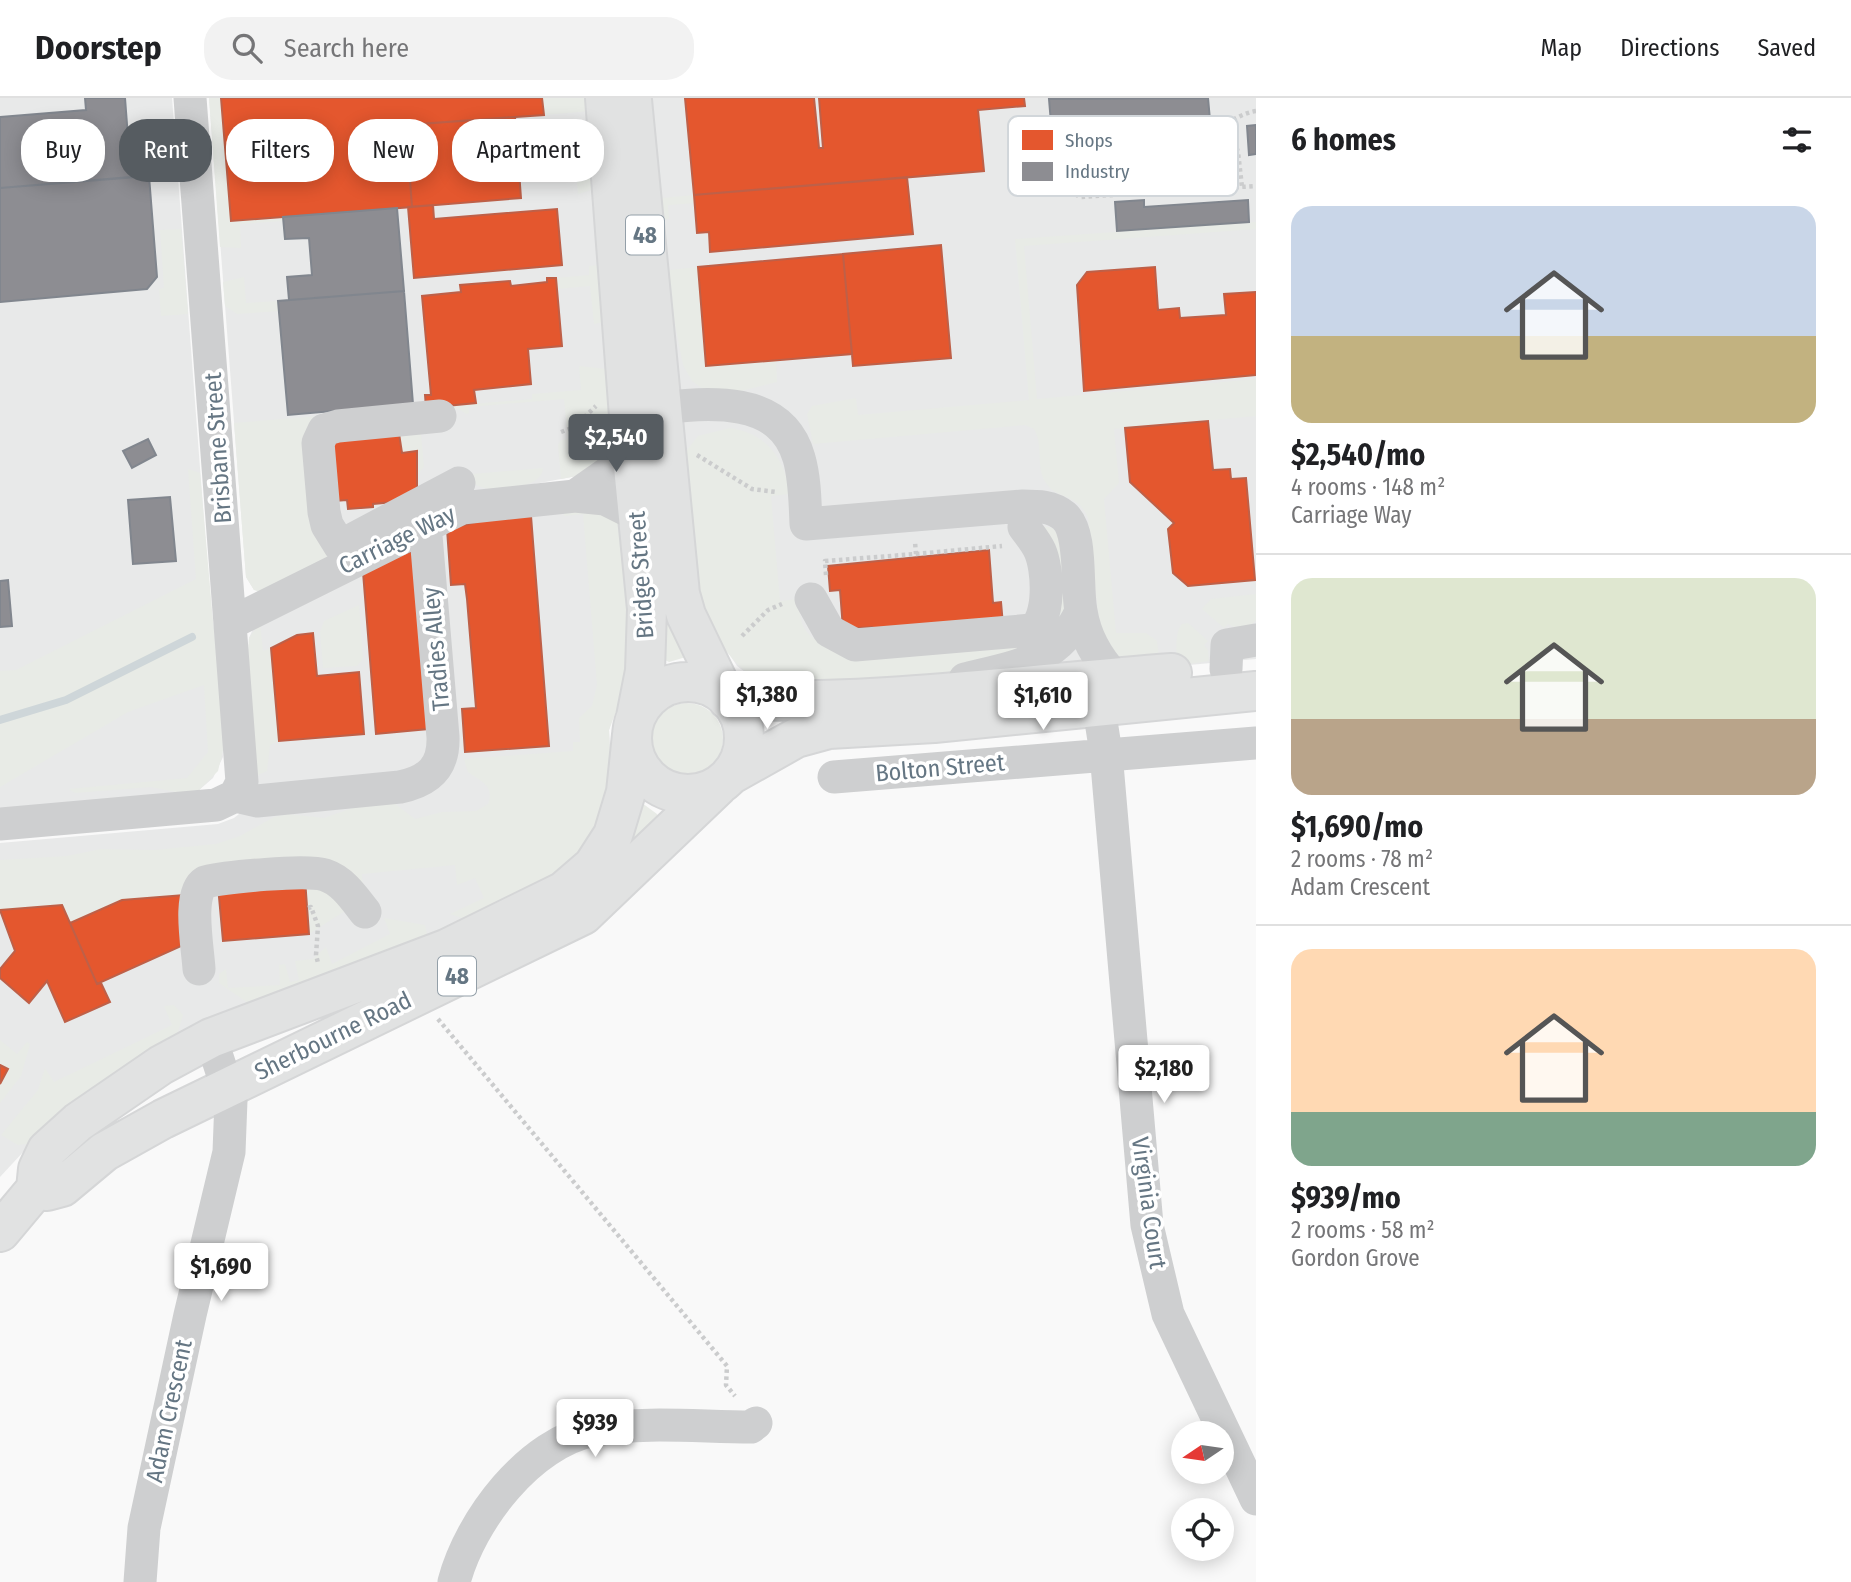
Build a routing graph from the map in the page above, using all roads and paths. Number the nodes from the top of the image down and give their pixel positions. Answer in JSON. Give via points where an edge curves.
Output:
{"nodes":[{"id":1,"x":190,"y":98,"type":"edge"},
{"id":2,"x":605,"y":98,"type":"edge"},
{"id":3,"x":632,"y":98,"type":"edge"},
{"id":4,"x":1256,"y":111,"type":"edge"},
{"id":5,"x":1238,"y":117,"type":"edge"},
{"id":6,"x":1238,"y":160,"type":"edge"},
{"id":7,"x":1256,"y":186,"type":"edge"},
{"id":8,"x":1238,"y":187,"type":"edge"},
{"id":9,"x":1242,"y":187,"type":"junction"},
{"id":10,"x":1077,"y":196,"type":"edge"},
{"id":11,"x":1096,"y":196,"type":"edge"},
{"id":12,"x":633,"y":405,"type":"junction"},
{"id":13,"x":440,"y":416,"type":"dead end"},
{"id":14,"x":561,"y":432,"type":"dead end"},
{"id":15,"x":696,"y":455,"type":"dead end"},
{"id":16,"x":632,"y":456,"type":"junction"},
{"id":17,"x":459,"y":483,"type":"dead end"},
{"id":18,"x":804,"y":490,"type":"junction"},
{"id":19,"x":575,"y":496,"type":"junction"},
{"id":20,"x":637,"y":515,"type":"junction"},
{"id":21,"x":912,"y":515,"type":"junction"},
{"id":22,"x":425,"y":524,"type":"junction"},
{"id":23,"x":1023,"y":526,"type":"junction"},
{"id":24,"x":916,"y":554,"type":"junction"},
{"id":25,"x":344,"y":555,"type":"junction"},
{"id":26,"x":811,"y":599,"type":"junction"},
{"id":27,"x":1081,"y":611,"type":"junction"},
{"id":28,"x":231,"y":622,"type":"junction"},
{"id":29,"x":741,"y":636,"type":"dead end"},
{"id":30,"x":1256,"y":640,"type":"edge"},
{"id":31,"x":1246,"y":676,"type":"edge"},
{"id":32,"x":1103,"y":687,"type":"junction"},
{"id":33,"x":890,"y":697,"type":"junction"},
{"id":34,"x":726,"y":698,"type":"junction"},
{"id":35,"x":634,"y":726,"type":"junction"},
{"id":36,"x":1256,"y":743,"type":"edge"},
{"id":37,"x":1106,"y":753,"type":"junction"},
{"id":38,"x":834,"y":777,"type":"dead end"},
{"id":39,"x":725,"y":780,"type":"junction"},
{"id":40,"x":235,"y":796,"type":"junction"},
{"id":41,"x":0,"y":824,"type":"edge"},
{"id":42,"x":308,"y":908,"type":"dead end"},
{"id":43,"x":365,"y":912,"type":"dead end"},
{"id":44,"x":319,"y":966,"type":"dead end"},
{"id":45,"x":199,"y":969,"type":"dead end"},
{"id":46,"x":416,"y":996,"type":"junction"},
{"id":47,"x":211,"y":1038,"type":"junction"},
{"id":48,"x":229,"y":1087,"type":"junction"},
{"id":49,"x":36,"y":1189,"type":"junction"},
{"id":50,"x":0,"y":1232,"type":"edge"},
{"id":51,"x":756,"y":1423,"type":"joint"},
{"id":52,"x":1256,"y":1499,"type":"edge"},
{"id":53,"x":140,"y":1582,"type":"edge"},
{"id":54,"x":454,"y":1582,"type":"edge"}],
"edges":[{"from":1,"to":28,"type":"street","name":"Brisbane Street"},
{"from":2,"to":12,"type":"main road","name":"Bridge Street","number":"48"},
{"from":3,"to":12,"type":"main road","name":"Bridge Street","number":"48"},
{"from":4,"to":5,"type":"path"},
{"from":6,"to":9,"type":"path"},
{"from":7,"to":9,"type":"path"},
{"from":8,"to":9,"type":"path"},
{"from":10,"to":11,"type":"path"},
{"from":12,"to":14,"type":"path"},
{"from":12,"to":16,"type":"main road","name":"Bridge Street","number":"48"},
{"from":12,"to":18,"type":"street","via":[[739,406],[768,416],[795,448]]},
{"from":12,"to":34,"type":"main road","name":"Bridge Street","number":"48","via":[[686,615]]},
{"from":13,"to":25,"type":"street","via":[[324,430],[318,443],[324,512]]},
{"from":15,"to":18,"type":"path","via":[[752,489]]},
{"from":16,"to":19,"type":"street","name":"Carriage Way"},
{"from":16,"to":20,"type":"main road","name":"Bridge Street","number":"48"},
{"from":17,"to":25,"type":"street"},
{"from":18,"to":21,"type":"street","via":[[806,524]]},
{"from":19,"to":20,"type":"street","name":"Carriage Way","via":[[605,499]]},
{"from":19,"to":22,"type":"street","name":"Carriage Way","via":[[462,508]]},
{"from":20,"to":35,"type":"main road","name":"Bridge Street","number":"48","via":[[648,638]]},
{"from":21,"to":23,"type":"street"},
{"from":21,"to":24,"type":"path"},
{"from":22,"to":25,"type":"street","name":"Carriage Way"},
{"from":22,"to":40,"type":"street","name":"Tradies Alley","via":[[444,746],[434,773],[400,787],[257,801]]},
{"from":23,"to":24,"type":"path"},
{"from":23,"to":26,"type":"street","via":[[1042,558],[1046,606],[1038,626],[1012,634],[855,645],[829,631]]},
{"from":23,"to":27,"type":"street","via":[[1054,510],[1069,521]]},
{"from":24,"to":26,"type":"path","via":[[825,561],[828,593]]},
{"from":25,"to":28,"type":"street","name":"Carriage Way"},
{"from":26,"to":29,"type":"path","via":[[772,607]]},
{"from":27,"to":32,"type":"street"},
{"from":27,"to":33,"type":"street","via":[[1064,641],[1039,657]]},
{"from":28,"to":40,"type":"street","name":"Brisbane Street","via":[[243,777]]},
{"from":30,"to":31,"type":"street","via":[[1227,645]]},
{"from":31,"to":32,"type":"main road","name":"Bolton Street"},
{"from":32,"to":33,"type":"main road","name":"Bolton Street"},
{"from":32,"to":37,"type":"street","name":"Virginia Court"},
{"from":32,"to":39,"type":"main road","name":"Bolton Street","via":[[934,723],[829,729],[796,738]]},
{"from":33,"to":34,"type":"main road","name":"Bolton Street","via":[[781,702]]},
{"from":34,"to":35,"type":"main road","via":[[699,683],[680,682],[662,688],[647,701]]},
{"from":34,"to":39,"type":"main road","number":"48","via":[[737,711],[744,739],[741,757]]},
{"from":35,"to":39,"type":"main road","number":"48","via":[[638,764],[660,787],[694,794]]},
{"from":35,"to":47,"type":"main road","name":"Sherbourne Road","number":"48","via":[[626,792],[614,835],[593,866],[564,891],[407,965]]},
{"from":36,"to":37,"type":"street","name":"Bolton Street"},
{"from":37,"to":38,"type":"street","name":"Bolton Street"},
{"from":37,"to":52,"type":"street","name":"Virginia Court","via":[[1147,1225],[1168,1314]]},
{"from":39,"to":46,"type":"main road","name":"Sherbourne Road","number":"48","via":[[583,915]]},
{"from":40,"to":41,"type":"street","via":[[216,805]]},
{"from":42,"to":44,"type":"path","via":[[318,926]]},
{"from":43,"to":45,"type":"street","via":[[325,875],[205,882],[195,898]]},
{"from":46,"to":48,"type":"main road","name":"Sherbourne Road","number":"48"},
{"from":46,"to":51,"type":"path","via":[[727,1366],[726,1385]]},
{"from":47,"to":48,"type":"street","name":"Adam Crescent"},
{"from":47,"to":49,"type":"main road","name":"Sherbourne Road","number":"48","via":[[161,1065],[64,1133],[41,1159]]},
{"from":48,"to":49,"type":"main road","name":"Sherbourne Road","number":"48","via":[[115,1145],[62,1187]]},
{"from":48,"to":53,"type":"street","name":"Adam Crescent","via":[[233,1116],[229,1152],[144,1528]]},
{"from":49,"to":50,"type":"main road","name":"Sherbourne Road","number":"48"},
{"from":51,"to":54,"type":"street","via":[[751,1427],[608,1429],[571,1437],[509,1483],[475,1530]]}]}
